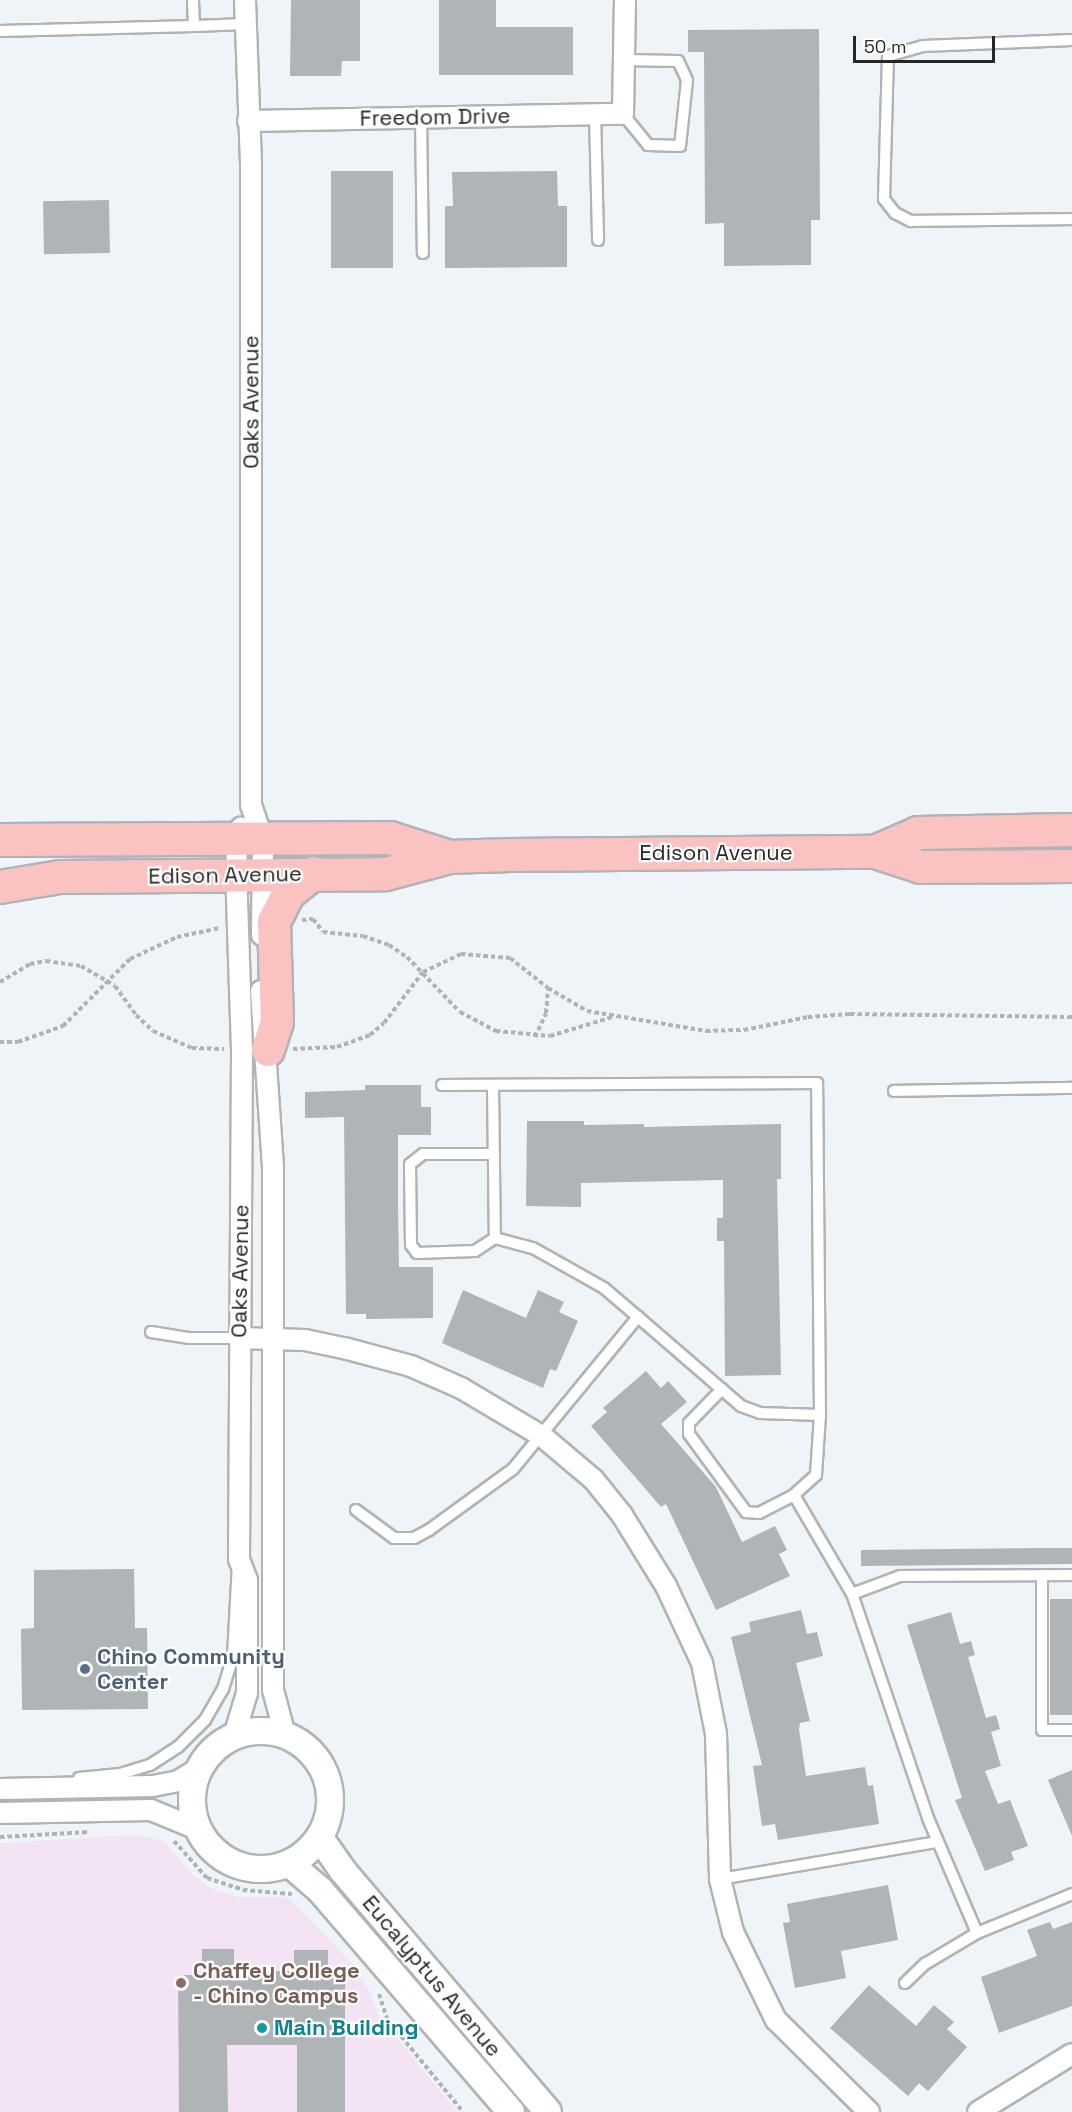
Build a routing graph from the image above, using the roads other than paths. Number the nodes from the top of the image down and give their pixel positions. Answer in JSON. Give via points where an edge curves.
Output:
{"nodes":[{"id":1,"x":194,"y":0,"type":"edge"},
{"id":2,"x":245,"y":0,"type":"edge"},
{"id":3,"x":625,"y":0,"type":"edge"},
{"id":4,"x":246,"y":24,"type":"junction"},
{"id":5,"x":194,"y":26,"type":"junction"},
{"id":6,"x":0,"y":31,"type":"edge"},
{"id":7,"x":1072,"y":40,"type":"edge"},
{"id":8,"x":624,"y":60,"type":"junction"},
{"id":9,"x":595,"y":114,"type":"junction"},
{"id":10,"x":623,"y":114,"type":"junction"},
{"id":11,"x":421,"y":117,"type":"junction"},
{"id":12,"x":248,"y":120,"type":"junction"},
{"id":13,"x":1072,"y":219,"type":"edge"},
{"id":14,"x":598,"y":240,"type":"dead end"},
{"id":15,"x":423,"y":253,"type":"dead end"},
{"id":16,"x":1072,"y":830,"type":"edge"},
{"id":17,"x":0,"y":840,"type":"edge"},
{"id":18,"x":250,"y":840,"type":"junction"},
{"id":19,"x":875,"y":852,"type":"junction"},
{"id":20,"x":450,"y":857,"type":"junction"},
{"id":21,"x":1072,"y":866,"type":"edge"},
{"id":22,"x":250,"y":873,"type":"junction"},
{"id":23,"x":314,"y":873,"type":"junction"},
{"id":24,"x":0,"y":887,"type":"edge"},
{"id":25,"x":255,"y":1050,"type":"junction"},
{"id":26,"x":442,"y":1085,"type":"dead end"},
{"id":27,"x":493,"y":1085,"type":"junction"},
{"id":28,"x":1072,"y":1088,"type":"edge"},
{"id":29,"x":894,"y":1091,"type":"dead end"},
{"id":30,"x":494,"y":1154,"type":"junction"},
{"id":31,"x":495,"y":1238,"type":"junction"},
{"id":32,"x":638,"y":1317,"type":"junction"},
{"id":33,"x":151,"y":1332,"type":"dead end"},
{"id":34,"x":239,"y":1338,"type":"junction"},
{"id":35,"x":274,"y":1339,"type":"junction"},
{"id":36,"x":722,"y":1389,"type":"junction"},
{"id":37,"x":820,"y":1415,"type":"junction"},
{"id":38,"x":542,"y":1436,"type":"junction"},
{"id":39,"x":794,"y":1495,"type":"junction"},
{"id":40,"x":356,"y":1510,"type":"dead end"},
{"id":41,"x":239,"y":1559,"type":"junction"},
{"id":42,"x":1042,"y":1575,"type":"junction"},
{"id":43,"x":1072,"y":1575,"type":"edge"},
{"id":44,"x":852,"y":1594,"type":"junction"},
{"id":45,"x":1072,"y":1730,"type":"edge"},
{"id":46,"x":285,"y":1735,"type":"junction"},
{"id":47,"x":234,"y":1736,"type":"junction"},
{"id":48,"x":198,"y":1769,"type":"junction"},
{"id":49,"x":0,"y":1784,"type":"edge"},
{"id":50,"x":0,"y":1789,"type":"edge"},
{"id":51,"x":0,"y":1813,"type":"edge"},
{"id":52,"x":196,"y":1829,"type":"junction"},
{"id":53,"x":320,"y":1838,"type":"junction"},
{"id":54,"x":937,"y":1842,"type":"junction"},
{"id":55,"x":290,"y":1864,"type":"junction"},
{"id":56,"x":720,"y":1879,"type":"junction"},
{"id":57,"x":1072,"y":1894,"type":"edge"},
{"id":58,"x":977,"y":1933,"type":"junction"},
{"id":59,"x":905,"y":1983,"type":"dead end"},
{"id":60,"x":1072,"y":2054,"type":"edge"},
{"id":61,"x":511,"y":2112,"type":"edge"},
{"id":62,"x":548,"y":2112,"type":"edge"},
{"id":63,"x":869,"y":2112,"type":"edge"},
{"id":64,"x":978,"y":2112,"type":"edge"}],
"edges":[{"from":1,"to":5,"type":"lane"},
{"from":2,"to":4,"type":"street","name":"Oaks Avenue"},
{"from":3,"to":8,"type":"street"},
{"from":4,"to":5,"type":"lane"},
{"from":4,"to":12,"type":"street","name":"Oaks Avenue"},
{"from":5,"to":6,"type":"lane"},
{"from":7,"to":13,"type":"lane","via":[[923,46],[888,56],[884,188],[884,199],[895,213],[911,221]]},
{"from":8,"to":10,"type":"street"},
{"from":8,"to":10,"type":"lane","via":[[678,61],[687,80],[680,146],[648,145]]},
{"from":9,"to":10,"type":"street","name":"Freedom Drive"},
{"from":9,"to":11,"type":"street","name":"Freedom Drive"},
{"from":9,"to":14,"type":"lane"},
{"from":11,"to":12,"type":"street","name":"Freedom Drive"},
{"from":11,"to":15,"type":"lane"},
{"from":12,"to":18,"type":"street","name":"Oaks Avenue"},
{"from":16,"to":19,"type":"main road","name":"Edison Avenue","via":[[918,833]]},
{"from":17,"to":18,"type":"main road","name":"Edison Avenue"},
{"from":18,"to":20,"type":"main road","name":"Edison Avenue","via":[[390,838]]},
{"from":18,"to":22,"type":"street","name":"Oaks Avenue"},
{"from":18,"to":22,"type":"street","name":"Oaks Avenue"},
{"from":19,"to":20,"type":"main road","name":"Edison Avenue"},
{"from":19,"to":21,"type":"main road","name":"Edison Avenue","via":[[921,867]]},
{"from":20,"to":23,"type":"main road","name":"Edison Avenue","via":[[386,874]]},
{"from":22,"to":23,"type":"main road","name":"Edison Avenue"},
{"from":22,"to":24,"type":"main road","name":"Edison Avenue","via":[[60,877]]},
{"from":22,"to":25,"type":"street","name":"Oaks Avenue"},
{"from":22,"to":25,"type":"street","name":"Oaks Avenue","via":[[261,1023]]},
{"from":23,"to":25,"type":"main road","via":[[288,894],[274,922],[277,1022]]},
{"from":25,"to":34,"type":"street","name":"Oaks Avenue"},
{"from":25,"to":35,"type":"street","name":"Oaks Avenue"},
{"from":26,"to":27,"type":"lane"},
{"from":27,"to":30,"type":"lane"},
{"from":27,"to":37,"type":"lane","via":[[817,1083]]},
{"from":28,"to":29,"type":"lane"},
{"from":30,"to":31,"type":"lane"},
{"from":30,"to":31,"type":"lane","via":[[423,1154],[410,1164],[411,1245],[417,1253],[476,1251]]},
{"from":31,"to":32,"type":"lane","via":[[533,1248],[604,1288]]},
{"from":32,"to":36,"type":"lane"},
{"from":32,"to":38,"type":"lane"},
{"from":33,"to":34,"type":"lane","via":[[190,1338]]},
{"from":34,"to":35,"type":"street"},
{"from":34,"to":41,"type":"street","name":"Oaks Avenue"},
{"from":35,"to":38,"type":"street","via":[[305,1340],[411,1366],[461,1388]]},
{"from":35,"to":46,"type":"street","name":"Oaks Avenue","via":[[273,1690]]},
{"from":36,"to":37,"type":"lane","via":[[741,1406],[760,1413]]},
{"from":36,"to":39,"type":"lane","via":[[689,1423],[689,1434],[746,1512],[759,1513]]},
{"from":37,"to":39,"type":"lane","via":[[816,1475]]},
{"from":38,"to":40,"type":"lane","via":[[513,1469],[414,1538],[394,1538]]},
{"from":38,"to":56,"type":"street","via":[[594,1480],[622,1515],[666,1586],[702,1663],[716,1734]]},
{"from":39,"to":44,"type":"lane"},
{"from":41,"to":47,"type":"street","name":"Oaks Avenue","via":[[247,1580],[247,1693]]},
{"from":41,"to":49,"type":"lane","via":[[233,1656],[223,1689],[205,1720],[177,1748],[150,1765],[120,1774],[17,1779]]},
{"from":42,"to":43,"type":"lane"},
{"from":42,"to":44,"type":"lane","via":[[900,1576]]},
{"from":42,"to":45,"type":"lane","via":[[1042,1730]]},
{"from":44,"to":54,"type":"lane"},
{"from":46,"to":47,"type":"street","via":[[268,1731]]},
{"from":46,"to":53,"type":"street","via":[[318,1760],[327,1778],[330,1809]]},
{"from":47,"to":48,"type":"street","via":[[220,1744]]},
{"from":48,"to":50,"type":"street","via":[[178,1781],[153,1786]]},
{"from":48,"to":52,"type":"street","via":[[192,1789]]},
{"from":51,"to":52,"type":"street","via":[[151,1810]]},
{"from":52,"to":55,"type":"street","via":[[226,1861],[247,1869],[269,1870]]},
{"from":53,"to":55,"type":"street"},
{"from":53,"to":62,"type":"street","name":"Eucalyptus Avenue","via":[[343,1871]]},
{"from":54,"to":56,"type":"lane"},
{"from":54,"to":58,"type":"lane"},
{"from":55,"to":61,"type":"street","name":"Eucalyptus Avenue","via":[[320,1890]]},
{"from":56,"to":63,"type":"street","via":[[733,1932],[776,2020]]},
{"from":57,"to":58,"type":"lane"},
{"from":58,"to":59,"type":"lane","via":[[925,1964]]},
{"from":60,"to":64,"type":"street"}]}
